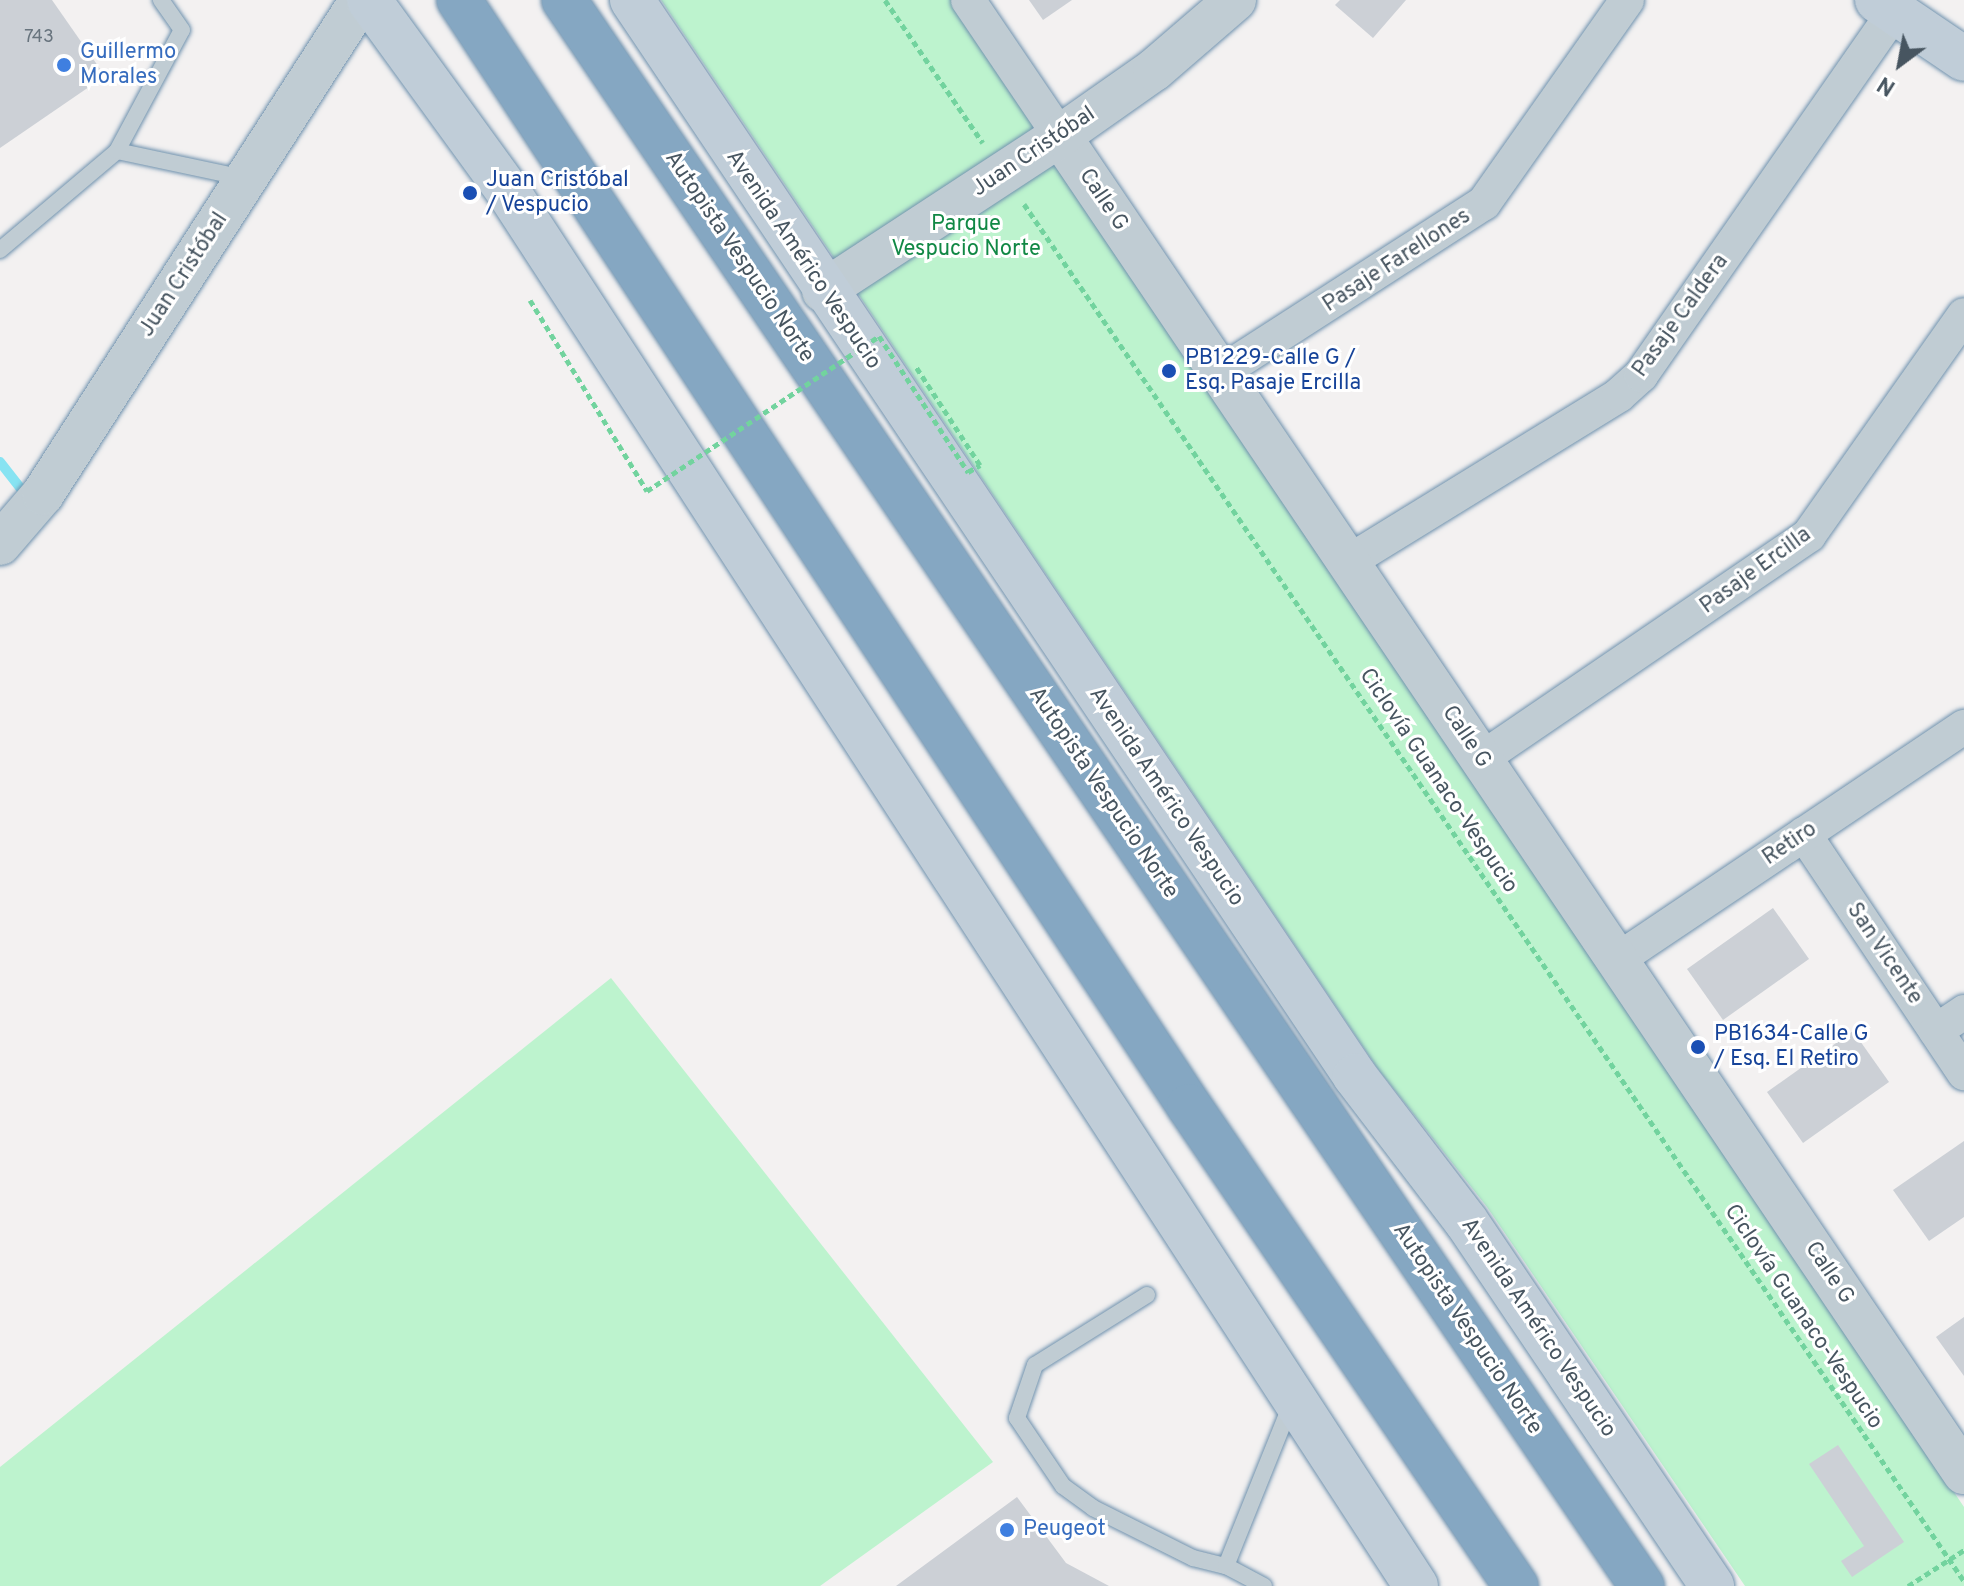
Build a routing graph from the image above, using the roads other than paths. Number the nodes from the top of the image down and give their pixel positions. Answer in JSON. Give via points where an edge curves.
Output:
{"nodes":[{"id":1,"x":161,"y":0,"type":"edge"},
{"id":2,"x":361,"y":0,"type":"edge"},
{"id":3,"x":369,"y":0,"type":"edge"},
{"id":4,"x":459,"y":0,"type":"edge"},
{"id":5,"x":564,"y":0,"type":"edge"},
{"id":6,"x":632,"y":0,"type":"edge"},
{"id":7,"x":968,"y":0,"type":"edge"},
{"id":8,"x":1235,"y":0,"type":"edge"},
{"id":9,"x":1627,"y":0,"type":"edge"},
{"id":10,"x":1885,"y":6,"type":"edge"},
{"id":11,"x":1964,"y":58,"type":"edge"},
{"id":12,"x":1060,"y":136,"type":"junction"},
{"id":13,"x":117,"y":151,"type":"junction"},
{"id":14,"x":246,"y":179,"type":"junction"},
{"id":15,"x":0,"y":250,"type":"edge"},
{"id":16,"x":823,"y":291,"type":"junction"},
{"id":17,"x":1964,"y":315,"type":"edge"},
{"id":18,"x":1220,"y":373,"type":"junction"},
{"id":19,"x":0,"y":544,"type":"edge"},
{"id":20,"x":1348,"y":562,"type":"junction"},
{"id":21,"x":1964,"y":727,"type":"edge"},
{"id":22,"x":1481,"y":759,"type":"junction"},
{"id":23,"x":1804,"y":834,"type":"junction"},
{"id":24,"x":1617,"y":960,"type":"junction"},
{"id":25,"x":1964,"y":1012,"type":"edge"},
{"id":26,"x":1936,"y":1031,"type":"junction"},
{"id":27,"x":1964,"y":1073,"type":"edge"},
{"id":28,"x":1147,"y":1295,"type":"dead end"},
{"id":29,"x":1293,"y":1401,"type":"junction"},
{"id":30,"x":1411,"y":1437,"type":"junction"},
{"id":31,"x":1964,"y":1473,"type":"edge"},
{"id":32,"x":1226,"y":1566,"type":"junction"},
{"id":33,"x":1264,"y":1586,"type":"edge"},
{"id":34,"x":1416,"y":1586,"type":"edge"},
{"id":35,"x":1490,"y":1586,"type":"edge"},
{"id":36,"x":1516,"y":1586,"type":"edge"},
{"id":37,"x":1642,"y":1586,"type":"edge"},
{"id":38,"x":1712,"y":1586,"type":"edge"}],
"edges":[{"from":1,"to":13,"type":"lane","via":[[182,30]]},
{"from":2,"to":14,"type":"street","name":"Juan Cristóbal"},
{"from":3,"to":29,"type":"main road","via":[[509,193]]},
{"from":4,"to":30,"type":"highway"},
{"from":5,"to":37,"type":"highway","name":"Autopista Vespucio Norte"},
{"from":6,"to":16,"type":"main road","name":"Avenida Américo Vespucio"},
{"from":7,"to":12,"type":"street","name":"Calle G"},
{"from":8,"to":12,"type":"street","name":"Juan Cristóbal","via":[[1154,70]]},
{"from":9,"to":18,"type":"street","name":"Pasaje Farellones","via":[[1484,203]]},
{"from":10,"to":11,"type":"main road"},
{"from":10,"to":20,"type":"street","name":"Pasaje Caldera","via":[[1641,375],[1619,395]]},
{"from":12,"to":16,"type":"street","name":"Juan Cristóbal"},
{"from":12,"to":18,"type":"street","name":"Calle G"},
{"from":13,"to":14,"type":"lane"},
{"from":13,"to":15,"type":"lane"},
{"from":14,"to":19,"type":"street","name":"Juan Cristóbal","via":[[43,494]]},
{"from":16,"to":38,"type":"main road","name":"Avenida Américo Vespucio","via":[[1355,1076],[1466,1221]]},
{"from":17,"to":22,"type":"street","name":"Pasaje Ercilla","via":[[1809,535]]},
{"from":18,"to":20,"type":"street","name":"Calle G"},
{"from":20,"to":22,"type":"street","name":"Calle G"},
{"from":21,"to":23,"type":"street","name":"Retiro"},
{"from":22,"to":24,"type":"street","name":"Calle G"},
{"from":23,"to":24,"type":"street","name":"Retiro"},
{"from":23,"to":26,"type":"street","name":"San Vicente"},
{"from":24,"to":31,"type":"street","name":"Calle G"},
{"from":25,"to":26,"type":"street"},
{"from":26,"to":27,"type":"street","name":"San Vicente"},
{"from":28,"to":32,"type":"lane","via":[[1035,1365],[1017,1418],[1063,1486],[1093,1508],[1193,1558]]},
{"from":29,"to":32,"type":"lane"},
{"from":29,"to":34,"type":"main road"},
{"from":30,"to":35,"type":"highway"},
{"from":30,"to":36,"type":"highway"},
{"from":32,"to":33,"type":"lane"}]}
